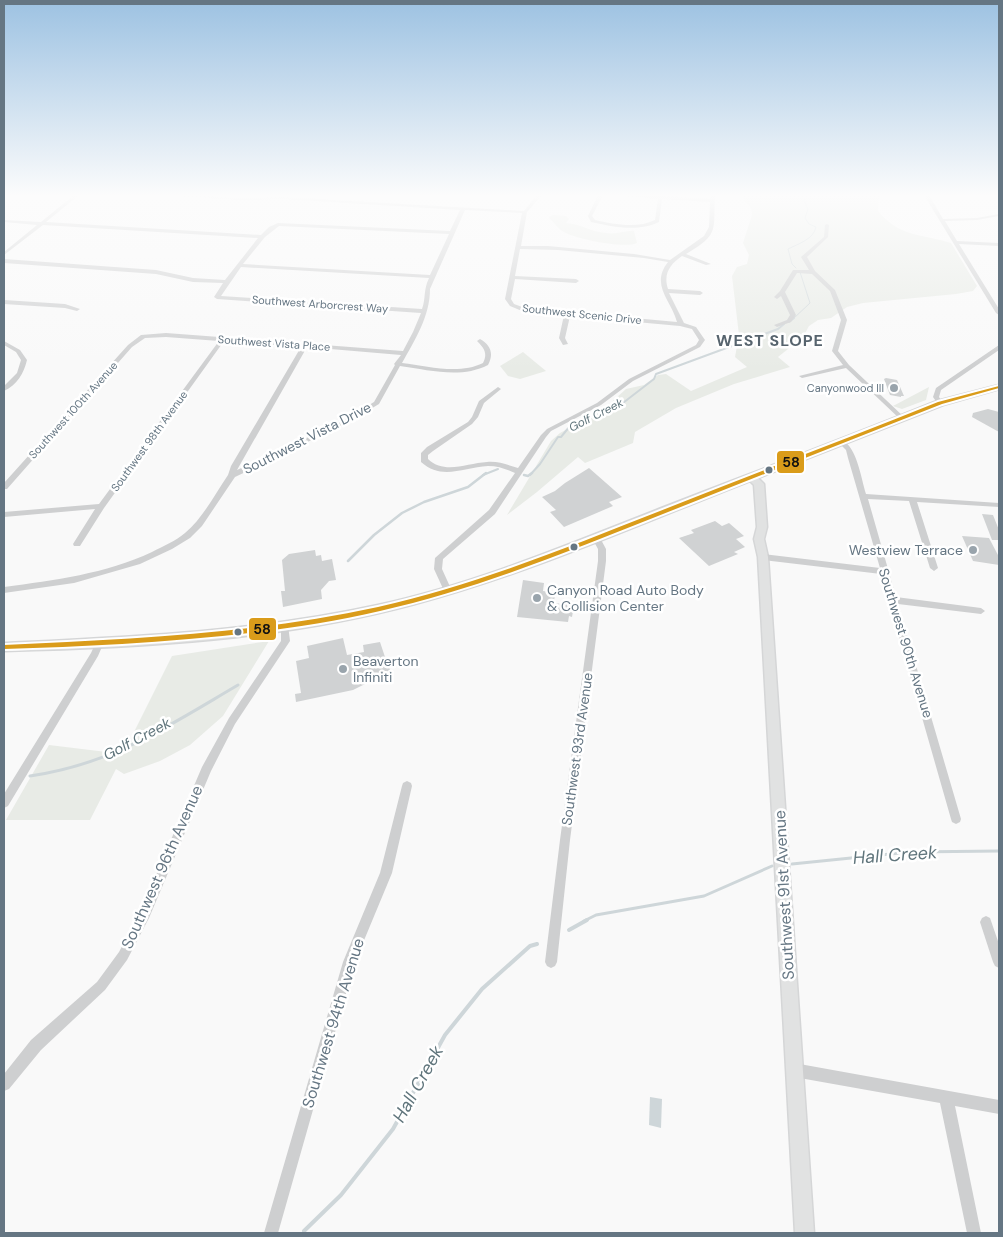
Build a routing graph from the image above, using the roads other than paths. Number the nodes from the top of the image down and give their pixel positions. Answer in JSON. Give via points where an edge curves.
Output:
{"nodes":[{"id":1,"x":250,"y":253,"type":"edge"},
{"id":2,"x":442,"y":253,"type":"edge"},
{"id":3,"x":518,"y":253,"type":"edge"},
{"id":4,"x":603,"y":253,"type":"edge"},
{"id":5,"x":809,"y":253,"type":"edge"},
{"id":6,"x":962,"y":253,"type":"edge"},
{"id":7,"x":682,"y":254,"type":"joint"},
{"id":8,"x":4,"y":261,"type":"edge"},
{"id":9,"x":672,"y":262,"type":"junction"},
{"id":10,"x":708,"y":264,"type":"dead end"},
{"id":11,"x":240,"y":265,"type":"junction"},
{"id":12,"x":813,"y":272,"type":"junction"},
{"id":13,"x":432,"y":277,"type":"junction"},
{"id":14,"x":513,"y":277,"type":"junction"},
{"id":15,"x":576,"y":281,"type":"dead end"},
{"id":16,"x":227,"y":282,"type":"junction"},
{"id":17,"x":667,"y":291,"type":"junction"},
{"id":18,"x":700,"y":293,"type":"dead end"},
{"id":19,"x":216,"y":297,"type":"joint"},
{"id":20,"x":4,"y":302,"type":"edge"},
{"id":21,"x":77,"y":309,"type":"dead end"},
{"id":22,"x":423,"y":312,"type":"junction"},
{"id":23,"x":999,"y":313,"type":"edge"},
{"id":24,"x":567,"y":314,"type":"junction"},
{"id":25,"x":681,"y":324,"type":"junction"},
{"id":26,"x":777,"y":325,"type":"dead end"},
{"id":27,"x":143,"y":336,"type":"joint"},
{"id":28,"x":224,"y":340,"type":"junction"},
{"id":29,"x":480,"y":341,"type":"dead end"},
{"id":30,"x":4,"y":343,"type":"edge"},
{"id":31,"x":565,"y":344,"type":"dead end"},
{"id":32,"x":305,"y":346,"type":"junction"},
{"id":33,"x":999,"y":347,"type":"edge"},
{"id":34,"x":405,"y":353,"type":"junction"},
{"id":35,"x":397,"y":364,"type":"junction"},
{"id":36,"x":847,"y":366,"type":"junction"},
{"id":37,"x":802,"y":376,"type":"dead end"},
{"id":38,"x":999,"y":388,"type":"edge"},
{"id":39,"x":4,"y":389,"type":"edge"},
{"id":40,"x":498,"y":389,"type":"dead end"},
{"id":41,"x":940,"y":403,"type":"junction"},
{"id":42,"x":902,"y":418,"type":"junction"},
{"id":43,"x":842,"y":442,"type":"junction"},
{"id":44,"x":520,"y":472,"type":"junction"},
{"id":45,"x":232,"y":475,"type":"junction"},
{"id":46,"x":751,"y":477,"type":"junction"},
{"id":47,"x":4,"y":487,"type":"edge"},
{"id":48,"x":863,"y":496,"type":"junction"},
{"id":49,"x":912,"y":499,"type":"junction"},
{"id":50,"x":999,"y":505,"type":"edge"},
{"id":51,"x":101,"y":506,"type":"junction"},
{"id":52,"x":4,"y":515,"type":"edge"},
{"id":53,"x":762,"y":531,"type":"joint"},
{"id":54,"x":596,"y":538,"type":"junction"},
{"id":55,"x":77,"y":544,"type":"dead end"},
{"id":56,"x":763,"y":556,"type":"junction"},
{"id":57,"x":934,"y":568,"type":"dead end"},
{"id":58,"x":885,"y":572,"type":"junction"},
{"id":59,"x":4,"y":590,"type":"edge"},
{"id":60,"x":448,"y":591,"type":"junction"},
{"id":61,"x":893,"y":600,"type":"junction"},
{"id":62,"x":981,"y":611,"type":"dead end"},
{"id":63,"x":285,"y":627,"type":"junction"},
{"id":64,"x":100,"y":642,"type":"junction"},
{"id":65,"x":4,"y":647,"type":"edge"},
{"id":66,"x":407,"y":786,"type":"dead end"},
{"id":67,"x":4,"y":803,"type":"edge"},
{"id":68,"x":956,"y":819,"type":"dead end"},
{"id":69,"x":986,"y":922,"type":"dead end"},
{"id":70,"x":551,"y":962,"type":"dead end"},
{"id":71,"x":999,"y":962,"type":"edge"},
{"id":72,"x":794,"y":1070,"type":"junction"},
{"id":73,"x":4,"y":1084,"type":"edge"},
{"id":74,"x":946,"y":1097,"type":"junction"},
{"id":75,"x":999,"y":1107,"type":"edge"},
{"id":76,"x":271,"y":1233,"type":"edge"},
{"id":77,"x":805,"y":1233,"type":"edge"},
{"id":78,"x":974,"y":1233,"type":"edge"}],
"edges":[{"from":1,"to":11,"type":"street"},
{"from":2,"to":13,"type":"street","name":"Southwest Vista Drive"},
{"from":3,"to":14,"type":"street","name":"Southwest Scenic Drive"},
{"from":4,"to":9,"type":"street","via":[[650,256]]},
{"from":5,"to":12,"type":"street","via":[[804,257]]},
{"from":6,"to":23,"type":"street"},
{"from":7,"to":9,"type":"street"},
{"from":7,"to":10,"type":"street"},
{"from":8,"to":16,"type":"street","via":[[156,272],[194,280]]},
{"from":9,"to":17,"type":"street","via":[[664,273]]},
{"from":11,"to":13,"type":"street"},
{"from":11,"to":16,"type":"street"},
{"from":12,"to":26,"type":"street","via":[[795,271],[780,295],[793,315],[789,321]]},
{"from":12,"to":36,"type":"street","via":[[832,290],[844,318],[836,351]]},
{"from":13,"to":22,"type":"street","name":"Southwest Vista Drive"},
{"from":14,"to":15,"type":"street"},
{"from":14,"to":24,"type":"street","name":"Southwest Scenic Drive","via":[[508,300],[512,305],[524,310]]},
{"from":16,"to":19,"type":"street"},
{"from":17,"to":18,"type":"street"},
{"from":17,"to":25,"type":"street"},
{"from":19,"to":22,"type":"street","name":"Southwest Arborcrest Way"},
{"from":20,"to":21,"type":"street"},
{"from":22,"to":34,"type":"street","name":"Southwest Vista Drive"},
{"from":24,"to":25,"type":"street","name":"Southwest Scenic Drive"},
{"from":24,"to":31,"type":"street","via":[[562,338]]},
{"from":25,"to":44,"type":"street","via":[[694,328],[702,338],[700,344],[631,380],[599,404],[549,430]]},
{"from":27,"to":28,"type":"street","name":"Southwest Vista Place"},
{"from":27,"to":47,"type":"street","name":"Southwest 100th Avenue","via":[[130,346]]},
{"from":28,"to":32,"type":"street","name":"Southwest Vista Place"},
{"from":28,"to":51,"type":"street","name":"Southwest 98th Avenue"},
{"from":29,"to":35,"type":"street","via":[[489,354],[486,364],[477,369]]},
{"from":30,"to":39,"type":"street","via":[[18,351],[24,360],[22,372]]},
{"from":32,"to":34,"type":"street","name":"Southwest Vista Place"},
{"from":32,"to":45,"type":"street"},
{"from":33,"to":41,"type":"street","via":[[938,389],[936,396]]},
{"from":34,"to":35,"type":"street","name":"Southwest Vista Drive"},
{"from":35,"to":45,"type":"street","name":"Southwest Vista Drive","via":[[377,403],[366,411]]},
{"from":36,"to":37,"type":"street"},
{"from":36,"to":42,"type":"street"},
{"from":38,"to":41,"type":"main road"},
{"from":40,"to":44,"type":"street","via":[[481,402],[473,420],[433,447],[424,455],[424,460],[431,467],[441,469],[491,464]]},
{"from":41,"to":42,"type":"main road"},
{"from":42,"to":43,"type":"main road"},
{"from":43,"to":46,"type":"main road"},
{"from":43,"to":48,"type":"street","name":"Southwest 90th Avenue","via":[[849,449]]},
{"from":44,"to":60,"type":"street","via":[[486,518],[439,558],[438,569]]},
{"from":45,"to":59,"type":"street","name":"Southwest Vista Drive","via":[[199,524],[169,547],[138,562],[96,574]]},
{"from":46,"to":53,"type":"street","name":"Southwest 91st Avenue","via":[[758,484]]},
{"from":46,"to":54,"type":"main road"},
{"from":48,"to":49,"type":"street"},
{"from":48,"to":58,"type":"street","name":"Southwest 90th Avenue"},
{"from":49,"to":50,"type":"street"},
{"from":49,"to":57,"type":"street"},
{"from":51,"to":52,"type":"street"},
{"from":51,"to":55,"type":"street","name":"Southwest 98th Avenue"},
{"from":53,"to":56,"type":"main road","name":"Southwest 91st Avenue","via":[[759,539]]},
{"from":54,"to":60,"type":"main road"},
{"from":54,"to":70,"type":"street","name":"Southwest 93rd Avenue","via":[[602,549],[602,561]]},
{"from":56,"to":58,"type":"street"},
{"from":56,"to":72,"type":"main road","name":"Southwest 91st Avenue"},
{"from":58,"to":61,"type":"street","name":"Southwest 90th Avenue"},
{"from":60,"to":63,"type":"main road","via":[[380,609]]},
{"from":61,"to":62,"type":"street"},
{"from":61,"to":68,"type":"street","name":"Southwest 90th Avenue"},
{"from":63,"to":64,"type":"main road","via":[[213,636]]},
{"from":63,"to":73,"type":"street","name":"Southwest 96th Avenue","via":[[286,641],[232,721],[206,770],[145,914],[123,956],[101,986],[36,1045]]},
{"from":64,"to":65,"type":"main road"},
{"from":64,"to":67,"type":"street"},
{"from":66,"to":76,"type":"street","name":"Southwest 94th Avenue","via":[[386,873],[349,962]]},
{"from":69,"to":71,"type":"street"},
{"from":72,"to":74,"type":"street"},
{"from":72,"to":77,"type":"main road","name":"Southwest 91st Avenue"},
{"from":74,"to":75,"type":"street"},
{"from":74,"to":78,"type":"street"}]}
